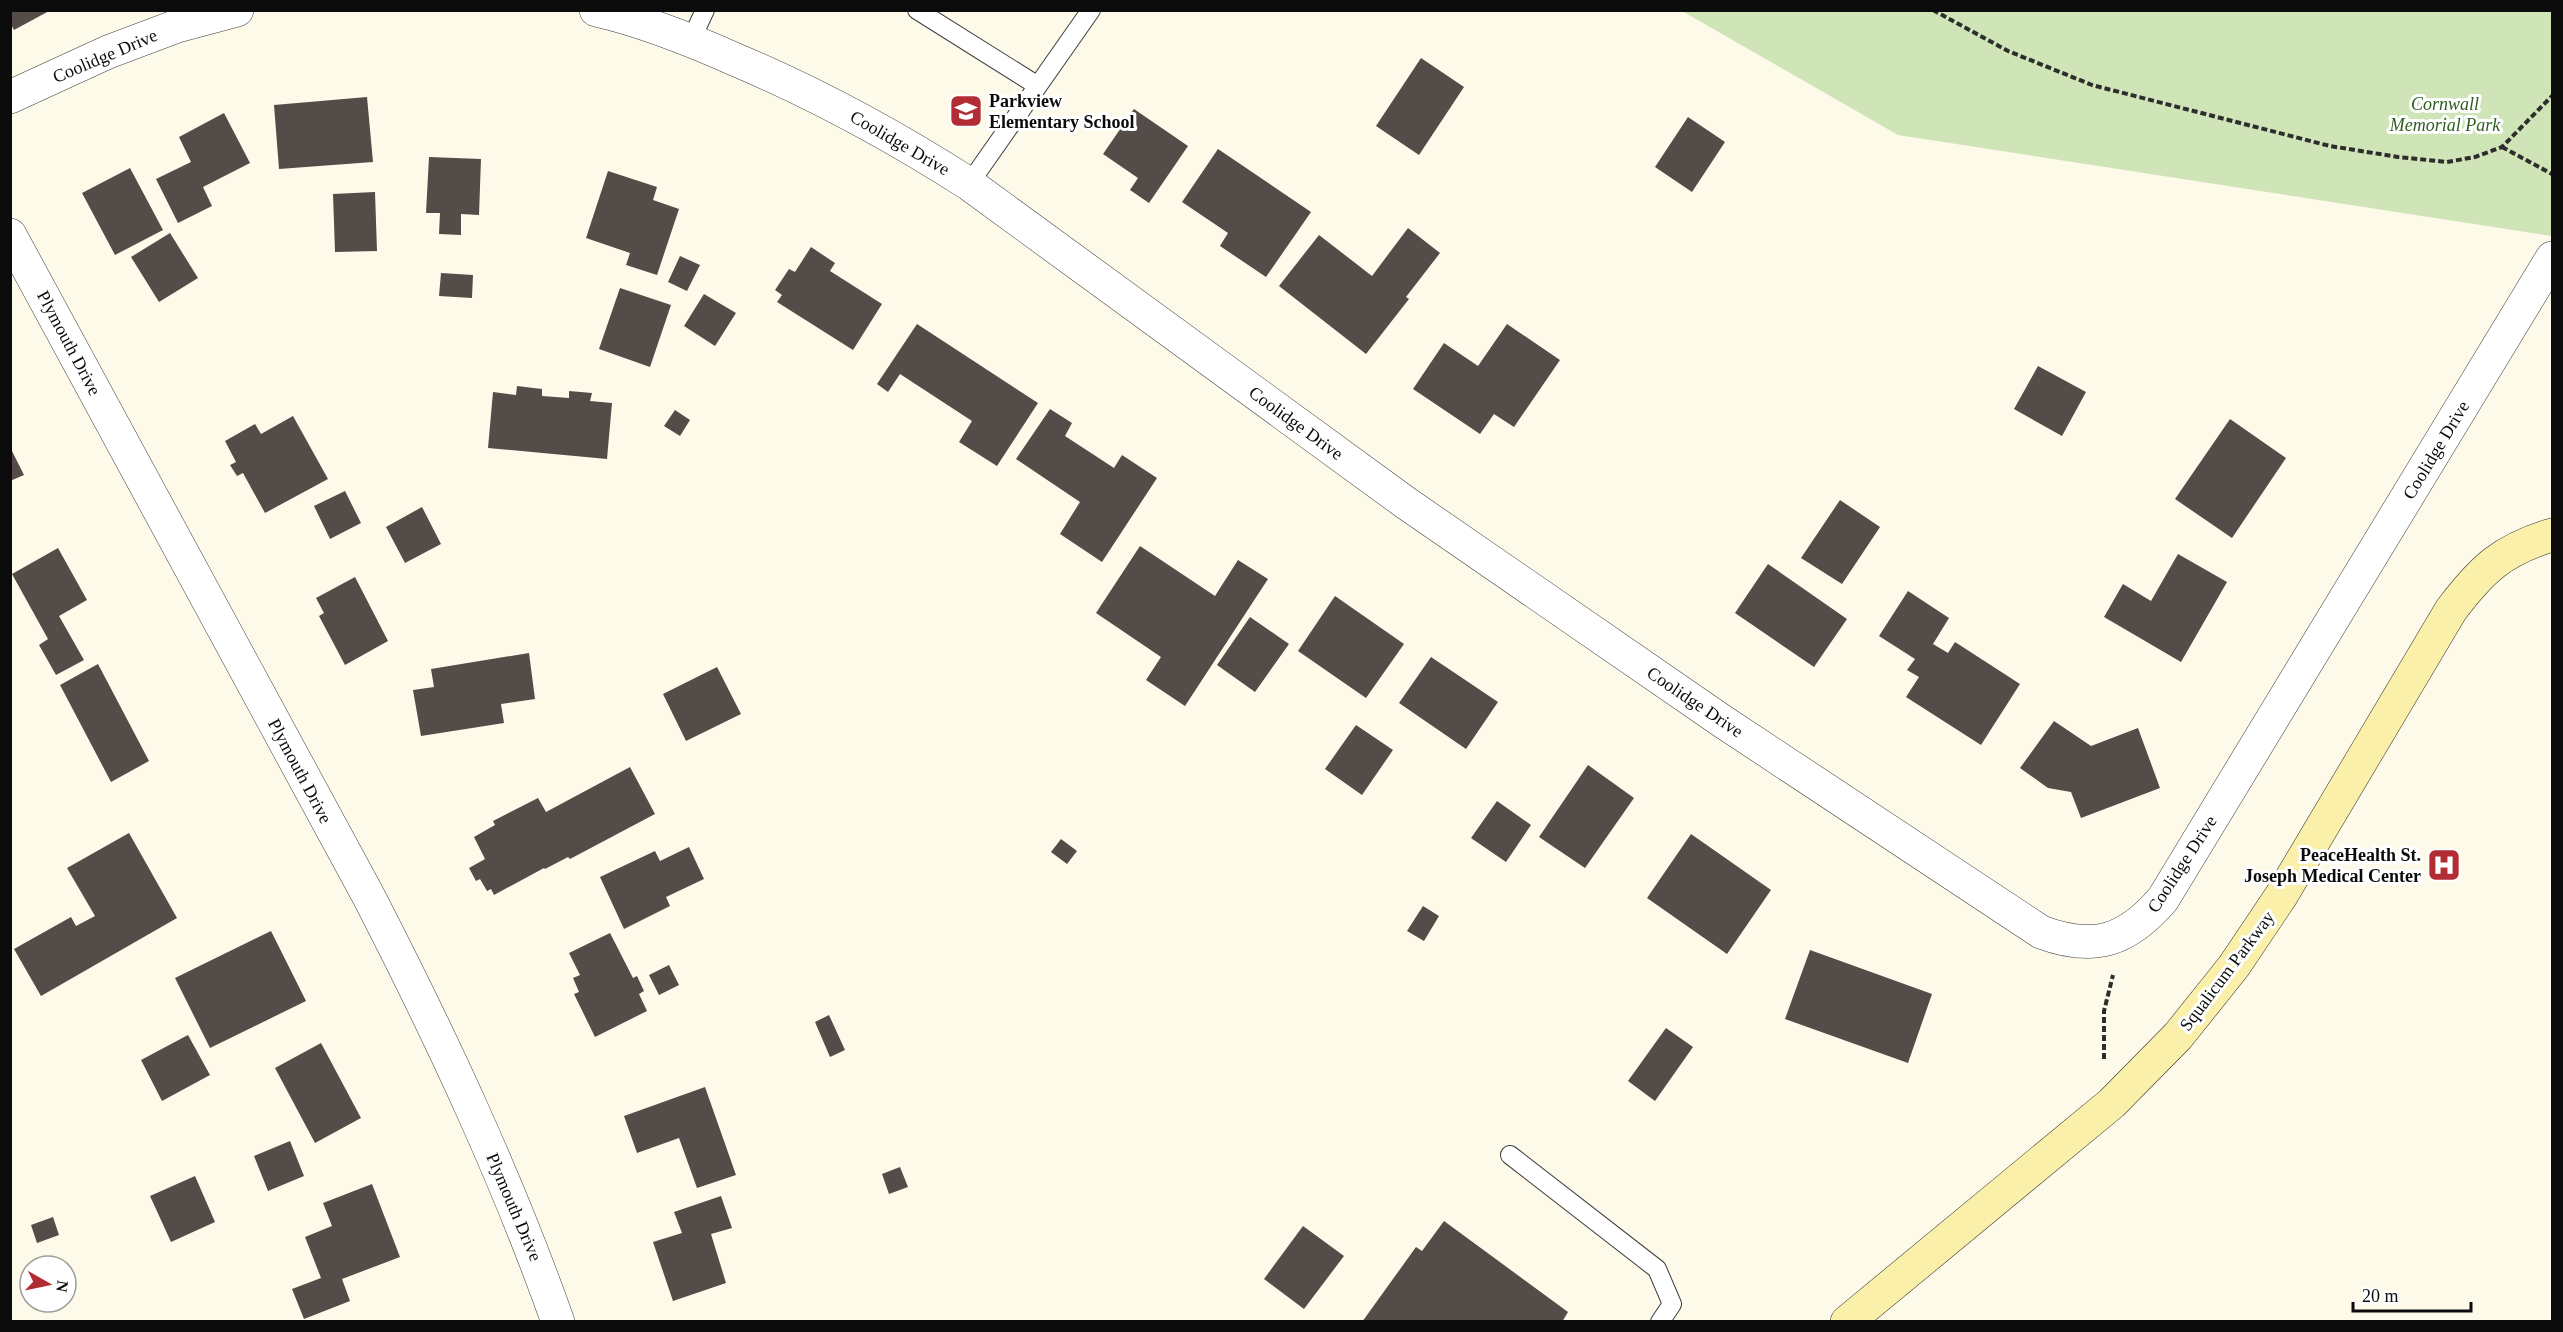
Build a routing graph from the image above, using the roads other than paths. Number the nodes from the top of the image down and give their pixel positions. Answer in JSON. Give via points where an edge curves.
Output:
{"nodes":[{"id":1,"x":237,"y":10,"type":"edge"},
{"id":2,"x":596,"y":10,"type":"edge"},
{"id":3,"x":705,"y":10,"type":"edge"},
{"id":4,"x":917,"y":10,"type":"edge"},
{"id":5,"x":1091,"y":10,"type":"edge"},
{"id":6,"x":1077,"y":18,"type":"edge"},
{"id":7,"x":691,"y":40,"type":"junction"},
{"id":8,"x":1038,"y":86,"type":"junction"},
{"id":9,"x":10,"y":97,"type":"edge"},
{"id":10,"x":969,"y":184,"type":"junction"},
{"id":11,"x":10,"y":235,"type":"edge"},
{"id":12,"x":2553,"y":258,"type":"edge"},
{"id":13,"x":2553,"y":535,"type":"edge"},
{"id":14,"x":1510,"y":1155,"type":"dead end"},
{"id":15,"x":558,"y":1322,"type":"edge"},
{"id":16,"x":1660,"y":1322,"type":"edge"},
{"id":17,"x":1847,"y":1322,"type":"edge"}],
"edges":[{"from":1,"to":9,"type":"street","name":"Coolidge Drive","via":[[177,26],[118,48]]},
{"from":2,"to":7,"type":"street","name":"Coolidge Drive"},
{"from":3,"to":7,"type":"lane"},
{"from":4,"to":8,"type":"lane"},
{"from":5,"to":6,"type":"lane"},
{"from":6,"to":8,"type":"lane"},
{"from":7,"to":10,"type":"street","name":"Coolidge Drive","via":[[864,120]]},
{"from":8,"to":10,"type":"lane"},
{"from":10,"to":12,"type":"street","name":"Coolidge Drive","via":[[1406,503],[1722,721],[2041,932],[2061,940],[2087,942],[2129,932],[2163,900]]},
{"from":11,"to":15,"type":"street","name":"Plymouth Drive","via":[[425,1006],[530,1242]]},
{"from":13,"to":17,"type":"street","name":"Squalicum Parkway","via":[[2501,556],[2474,579],[2451,610],[2282,896],[2234,966],[2178,1036],[2112,1103]]},
{"from":14,"to":16,"type":"lane","via":[[1657,1269],[1672,1304]]}]}
